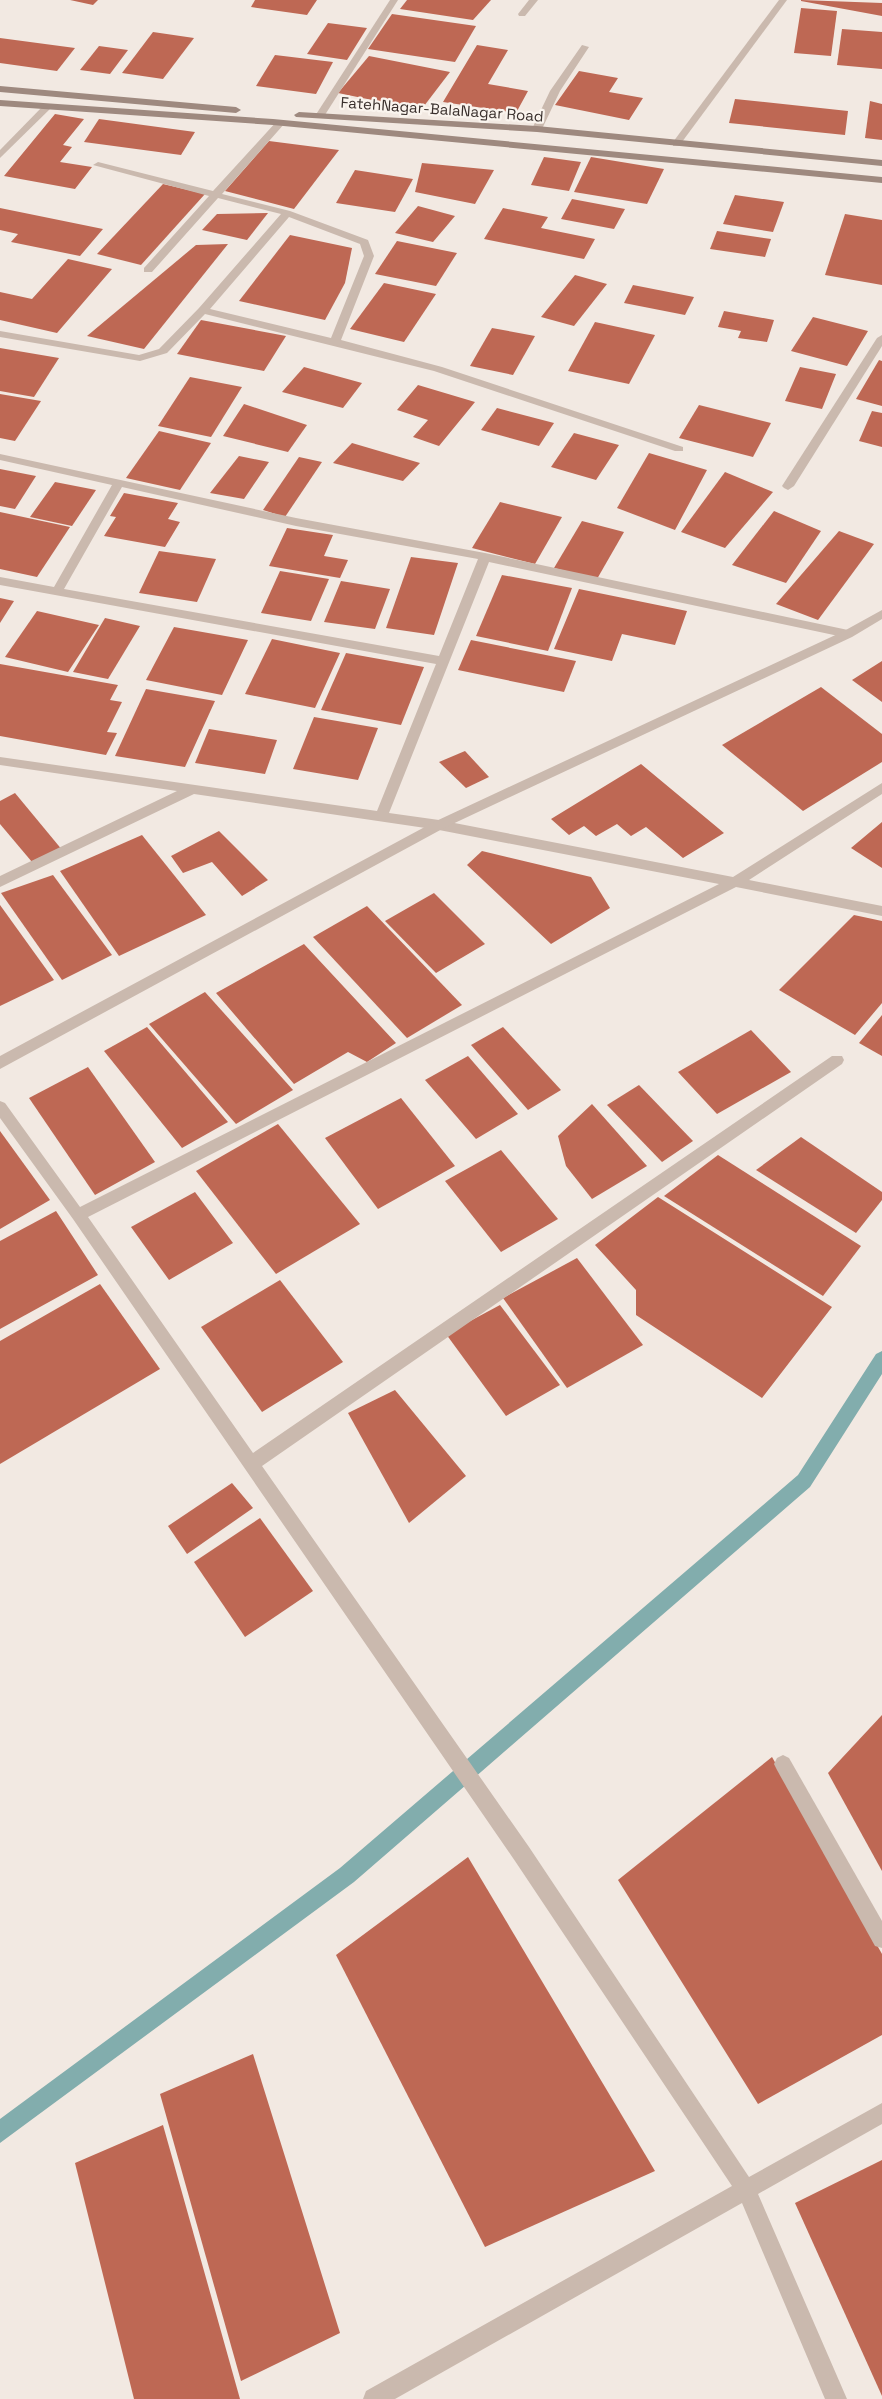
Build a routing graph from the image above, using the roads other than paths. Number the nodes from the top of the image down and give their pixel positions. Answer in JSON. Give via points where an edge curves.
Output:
{"nodes":[{"id":1,"x":394,"y":0,"type":"edge"},
{"id":2,"x":534,"y":0,"type":"edge"},
{"id":3,"x":783,"y":0,"type":"edge"},
{"id":4,"x":522,"y":15,"type":"dead end"},
{"id":5,"x":585,"y":47,"type":"dead end"},
{"id":6,"x":0,"y":89,"type":"edge"},
{"id":7,"x":0,"y":103,"type":"edge"},
{"id":8,"x":47,"y":107,"type":"junction"},
{"id":9,"x":320,"y":116,"type":"junction"},
{"id":10,"x":280,"y":123,"type":"junction"},
{"id":11,"x":537,"y":129,"type":"junction"},
{"id":12,"x":676,"y":144,"type":"junction"},
{"id":13,"x":0,"y":155,"type":"edge"},
{"id":14,"x":882,"y":163,"type":"edge"},
{"id":15,"x":98,"y":165,"type":"dead end"},
{"id":16,"x":882,"y":180,"type":"edge"},
{"id":17,"x":216,"y":195,"type":"junction"},
{"id":18,"x":287,"y":213,"type":"junction"},
{"id":19,"x":148,"y":270,"type":"dead end"},
{"id":20,"x":204,"y":310,"type":"junction"},
{"id":21,"x":0,"y":334,"type":"edge"},
{"id":22,"x":882,"y":338,"type":"edge"},
{"id":23,"x":335,"y":342,"type":"junction"},
{"id":24,"x":679,"y":449,"type":"dead end"},
{"id":25,"x":0,"y":457,"type":"edge"},
{"id":26,"x":119,"y":482,"type":"junction"},
{"id":27,"x":788,"y":486,"type":"dead end"},
{"id":28,"x":485,"y":557,"type":"junction"},
{"id":29,"x":0,"y":581,"type":"edge"},
{"id":30,"x":57,"y":591,"type":"junction"},
{"id":31,"x":882,"y":614,"type":"edge"},
{"id":32,"x":848,"y":634,"type":"junction"},
{"id":33,"x":443,"y":661,"type":"junction"},
{"id":34,"x":0,"y":761,"type":"edge"},
{"id":35,"x":882,"y":788,"type":"edge"},
{"id":36,"x":193,"y":789,"type":"junction"},
{"id":37,"x":381,"y":817,"type":"junction"},
{"id":38,"x":439,"y":825,"type":"junction"},
{"id":39,"x":0,"y":882,"type":"edge"},
{"id":40,"x":735,"y":882,"type":"junction"},
{"id":41,"x":882,"y":911,"type":"edge"},
{"id":42,"x":837,"y":1060,"type":"dead end"},
{"id":43,"x":0,"y":1063,"type":"edge"},
{"id":44,"x":0,"y":1107,"type":"edge"},
{"id":45,"x":78,"y":1215,"type":"junction"},
{"id":46,"x":250,"y":1464,"type":"junction"},
{"id":47,"x":783,"y":1764,"type":"dead end"},
{"id":48,"x":882,"y":1939,"type":"edge"},
{"id":49,"x":882,"y":2113,"type":"edge"},
{"id":50,"x":747,"y":2191,"type":"junction"},
{"id":51,"x":374,"y":2399,"type":"edge"},
{"id":52,"x":836,"y":2399,"type":"edge"}],
"edges":[{"from":1,"to":9,"type":"street"},
{"from":2,"to":4,"type":"street"},
{"from":3,"to":12,"type":"street"},
{"from":5,"to":11,"type":"street","via":[[555,91]]},
{"from":6,"to":9,"type":"main road","name":"FatehNagar-BalaNagar Road"},
{"from":7,"to":8,"type":"main road"},
{"from":8,"to":10,"type":"main road"},
{"from":8,"to":13,"type":"street"},
{"from":9,"to":11,"type":"main road","name":"FatehNagar-BalaNagar Road"},
{"from":10,"to":16,"type":"main road"},
{"from":10,"to":17,"type":"street"},
{"from":11,"to":12,"type":"main road","name":"FatehNagar-BalaNagar Road"},
{"from":12,"to":14,"type":"main road","name":"FatehNagar-BalaNagar Road"},
{"from":15,"to":17,"type":"street"},
{"from":17,"to":18,"type":"street"},
{"from":17,"to":19,"type":"street"},
{"from":18,"to":20,"type":"street"},
{"from":18,"to":23,"type":"street","via":[[364,242],[369,256]]},
{"from":20,"to":21,"type":"street","via":[[163,351],[140,358]]},
{"from":20,"to":23,"type":"street"},
{"from":22,"to":27,"type":"street"},
{"from":23,"to":24,"type":"street","via":[[438,369]]},
{"from":25,"to":26,"type":"street"},
{"from":26,"to":28,"type":"street","via":[[296,522]]},
{"from":26,"to":30,"type":"street"},
{"from":28,"to":32,"type":"street"},
{"from":28,"to":33,"type":"street"},
{"from":29,"to":30,"type":"street"},
{"from":30,"to":33,"type":"street"},
{"from":31,"to":32,"type":"street"},
{"from":32,"to":38,"type":"street"},
{"from":33,"to":37,"type":"street"},
{"from":34,"to":36,"type":"street"},
{"from":35,"to":40,"type":"street"},
{"from":36,"to":37,"type":"street"},
{"from":36,"to":39,"type":"street"},
{"from":37,"to":38,"type":"street"},
{"from":38,"to":40,"type":"street"},
{"from":38,"to":43,"type":"street"},
{"from":40,"to":41,"type":"street"},
{"from":40,"to":45,"type":"street"},
{"from":42,"to":46,"type":"street"},
{"from":44,"to":45,"type":"street"},
{"from":45,"to":46,"type":"street"},
{"from":46,"to":50,"type":"street","via":[[522,1854]]},
{"from":47,"to":48,"type":"street"},
{"from":49,"to":50,"type":"street"},
{"from":50,"to":51,"type":"street"},
{"from":50,"to":52,"type":"street"}]}
